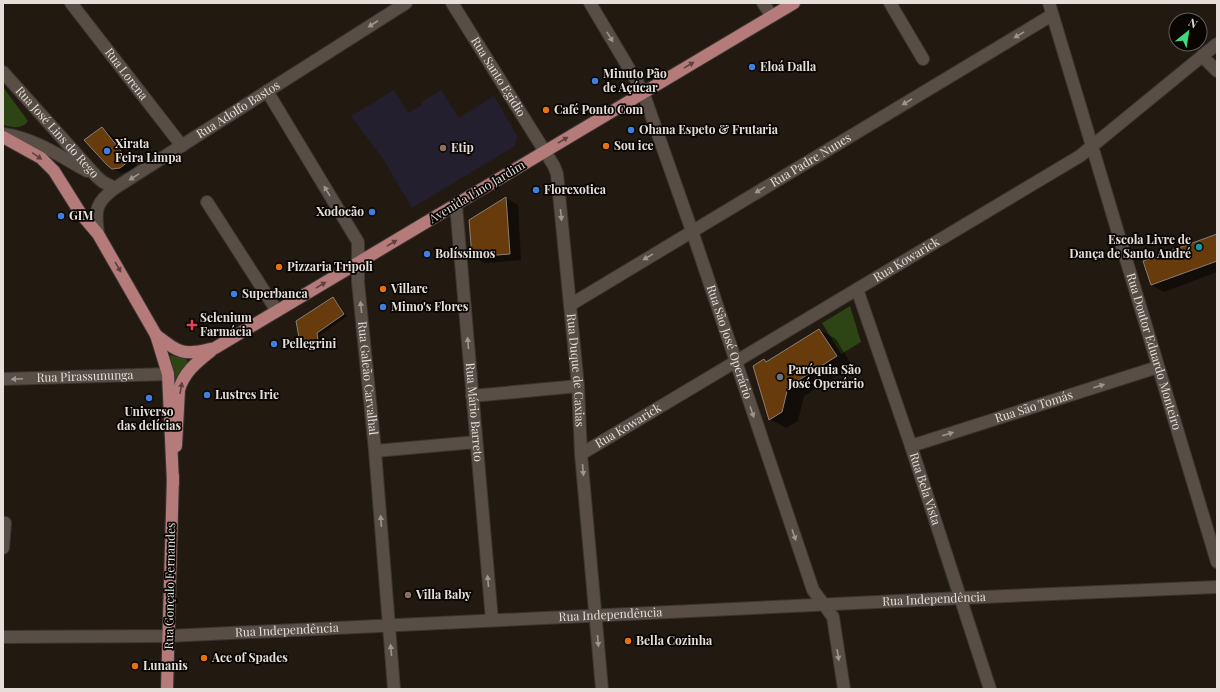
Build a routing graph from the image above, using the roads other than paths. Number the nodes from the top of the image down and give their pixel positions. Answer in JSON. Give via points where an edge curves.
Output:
{"nodes":[{"id":1,"x":71,"y":3,"type":"edge"},
{"id":2,"x":406,"y":3,"type":"edge"},
{"id":3,"x":452,"y":3,"type":"edge"},
{"id":4,"x":590,"y":3,"type":"edge"},
{"id":5,"x":763,"y":3,"type":"edge"},
{"id":6,"x":794,"y":3,"type":"edge"},
{"id":7,"x":890,"y":3,"type":"edge"},
{"id":8,"x":1049,"y":3,"type":"edge"},
{"id":9,"x":1052,"y":15,"type":"junction"},
{"id":10,"x":772,"y":16,"type":"junction"},
{"id":11,"x":1217,"y":44,"type":"edge"},
{"id":12,"x":1202,"y":56,"type":"junction"},
{"id":13,"x":924,"y":59,"type":"dead end"},
{"id":14,"x":1217,"y":71,"type":"edge"},
{"id":15,"x":3,"y":72,"type":"edge"},
{"id":16,"x":267,"y":91,"type":"junction"},
{"id":17,"x":643,"y":92,"type":"junction"},
{"id":18,"x":3,"y":134,"type":"edge"},
{"id":19,"x":3,"y":137,"type":"edge"},
{"id":20,"x":182,"y":146,"type":"junction"},
{"id":21,"x":1092,"y":147,"type":"junction"},
{"id":22,"x":545,"y":151,"type":"junction"},
{"id":23,"x":97,"y":176,"type":"junction"},
{"id":24,"x":115,"y":188,"type":"junction"},
{"id":25,"x":207,"y":202,"type":"dead end"},
{"id":26,"x":456,"y":205,"type":"junction"},
{"id":27,"x":692,"y":231,"type":"junction"},
{"id":28,"x":98,"y":234,"type":"junction"},
{"id":29,"x":358,"y":263,"type":"junction"},
{"id":30,"x":857,"y":289,"type":"junction"},
{"id":31,"x":570,"y":305,"type":"junction"},
{"id":32,"x":277,"y":311,"type":"junction"},
{"id":33,"x":156,"y":335,"type":"junction"},
{"id":34,"x":215,"y":348,"type":"junction"},
{"id":35,"x":735,"y":362,"type":"junction"},
{"id":36,"x":1158,"y":367,"type":"junction"},
{"id":37,"x":168,"y":374,"type":"junction"},
{"id":38,"x":3,"y":379,"type":"edge"},
{"id":39,"x":578,"y":386,"type":"junction"},
{"id":40,"x":472,"y":396,"type":"junction"},
{"id":41,"x":476,"y":442,"type":"junction"},
{"id":42,"x":911,"y":446,"type":"junction"},
{"id":43,"x":375,"y":451,"type":"junction"},
{"id":44,"x":581,"y":454,"type":"junction"},
{"id":45,"x":173,"y":483,"type":"junction"},
{"id":46,"x":4,"y":523,"type":"dead end"},
{"id":47,"x":3,"y":548,"type":"edge"},
{"id":48,"x":1217,"y":562,"type":"edge"},
{"id":49,"x":1217,"y":587,"type":"edge"},
{"id":50,"x":960,"y":598,"type":"junction"},
{"id":51,"x":824,"y":605,"type":"junction"},
{"id":52,"x":595,"y":615,"type":"junction"},
{"id":53,"x":492,"y":620,"type":"junction"},
{"id":54,"x":388,"y":626,"type":"junction"},
{"id":55,"x":168,"y":636,"type":"junction"},
{"id":56,"x":3,"y":637,"type":"edge"},
{"id":57,"x":167,"y":689,"type":"edge"},
{"id":58,"x":394,"y":689,"type":"edge"},
{"id":59,"x":602,"y":689,"type":"edge"},
{"id":60,"x":844,"y":689,"type":"edge"},
{"id":61,"x":990,"y":689,"type":"edge"}],
"edges":[{"from":1,"to":20,"type":"street","name":"Rua Lorena"},
{"from":2,"to":16,"type":"street","name":"Rua Adolfo Bastos","one_way":true},
{"from":3,"to":22,"type":"street","name":"Rua Santo Egidio"},
{"from":4,"to":17,"type":"street","name":"Rua São José Operário","one_way":true},
{"from":5,"to":10,"type":"street"},
{"from":6,"to":10,"type":"main road","name":"Avenida Lino Jardim"},
{"from":7,"to":13,"type":"street"},
{"from":8,"to":9,"type":"street","name":"Rua Doutor Eduardo Monteiro"},
{"from":9,"to":21,"type":"street","name":"Rua Doutor Eduardo Monteiro"},
{"from":9,"to":27,"type":"street","name":"Rua Padre Nunes","one_way":true},
{"from":17,"to":10,"type":"main road","name":"Avenida Lino Jardim","one_way":true},
{"from":11,"to":12,"type":"street","name":"Rua Kowarick"},
{"from":12,"to":14,"type":"street"},
{"from":12,"to":21,"type":"street","name":"Rua Kowarick"},
{"from":15,"to":23,"type":"street","name":"Rua José Lins do Rego"},
{"from":16,"to":20,"type":"street","name":"Rua Adolfo Bastos"},
{"from":29,"to":16,"type":"street","name":"Rua Galeão Carvalhal","one_way":true,"via":[[358,242]]},
{"from":22,"to":17,"type":"main road","name":"Avenida Lino Jardim","one_way":true},
{"from":17,"to":27,"type":"street","name":"Rua São José Operário"},
{"from":18,"to":23,"type":"street","via":[[38,143]]},
{"from":19,"to":28,"type":"main road","name":"Rua Gonçalo Fernandes","one_way":true,"via":[[48,165],[81,214]]},
{"from":20,"to":24,"type":"street","name":"Rua Adolfo Bastos","one_way":true},
{"from":21,"to":30,"type":"street","name":"Rua Kowarick"},
{"from":21,"to":36,"type":"street","name":"Rua Doutor Eduardo Monteiro"},
{"from":22,"to":26,"type":"main road","name":"Avenida Lino Jardim"},
{"from":22,"to":31,"type":"street","name":"Rua Duque de Caxias","one_way":true,"via":[[557,174]]},
{"from":23,"to":24,"type":"street","name":"Rua José Lins do Rego"},
{"from":24,"to":28,"type":"street","name":"Rua Adolfo Bastos","via":[[102,199],[97,210]]},
{"from":25,"to":32,"type":"street"},
{"from":29,"to":26,"type":"main road","name":"Avenida Lino Jardim","one_way":true},
{"from":40,"to":26,"type":"street","name":"Rua Mário Barreto","one_way":true},
{"from":27,"to":31,"type":"street","name":"Rua Padre Nunes","one_way":true},
{"from":27,"to":35,"type":"street","name":"Rua São José Operário"},
{"from":28,"to":33,"type":"main road","name":"Rua Gonçalo Fernandes","one_way":true},
{"from":32,"to":29,"type":"main road","name":"Avenida Lino Jardim","one_way":true},
{"from":43,"to":29,"type":"street","name":"Rua Galeão Carvalhal","one_way":true},
{"from":30,"to":35,"type":"street","name":"Rua Kowarick"},
{"from":30,"to":42,"type":"street","name":"Rua Bela Vista"},
{"from":31,"to":39,"type":"street","name":"Rua Duque de Caxias"},
{"from":32,"to":34,"type":"main road","name":"Avenida Lino Jardim"},
{"from":33,"to":34,"type":"main road","name":"Avenida Lino Jardim","via":[[184,353]]},
{"from":33,"to":37,"type":"main road","name":"Rua Gonçalo Fernandes"},
{"from":45,"to":34,"type":"main road","name":"Rua Gonçalo Fernandes","one_way":true,"via":[[181,382],[192,366]]},
{"from":35,"to":44,"type":"street","name":"Rua Kowarick"},
{"from":35,"to":51,"type":"street","name":"Rua São José Operário","one_way":true,"via":[[813,590]]},
{"from":42,"to":36,"type":"street","name":"Rua São Tomás","one_way":true},
{"from":36,"to":48,"type":"street","name":"Rua Doutor Eduardo Monteiro"},
{"from":37,"to":38,"type":"street","name":"Rua Pirassununga","one_way":true},
{"from":37,"to":45,"type":"main road","name":"Rua Gonçalo Fernandes"},
{"from":39,"to":40,"type":"street"},
{"from":39,"to":44,"type":"street","name":"Rua Duque de Caxias"},
{"from":40,"to":41,"type":"street","name":"Rua Mário Barreto"},
{"from":41,"to":43,"type":"street"},
{"from":53,"to":41,"type":"street","name":"Rua Mário Barreto","one_way":true},
{"from":42,"to":50,"type":"street","name":"Rua Bela Vista"},
{"from":54,"to":43,"type":"street","name":"Rua Galeão Carvalhal","one_way":true},
{"from":44,"to":52,"type":"street","name":"Rua Duque de Caxias","one_way":true},
{"from":45,"to":55,"type":"main road","name":"Rua Gonçalo Fernandes"},
{"from":46,"to":47,"type":"street"},
{"from":49,"to":50,"type":"street","name":"Rua Independência"},
{"from":50,"to":51,"type":"street","name":"Rua Independência"},
{"from":50,"to":61,"type":"street","name":"Rua Bela Vista"},
{"from":51,"to":52,"type":"street","name":"Rua Independência"},
{"from":51,"to":60,"type":"street","name":"Rua São José Operário","one_way":true,"via":[[833,617]]},
{"from":52,"to":53,"type":"street","name":"Rua Independência"},
{"from":52,"to":59,"type":"street","name":"Rua Duque de Caxias","one_way":true},
{"from":53,"to":54,"type":"street","name":"Rua Independência"},
{"from":54,"to":55,"type":"street","name":"Rua Independência"},
{"from":58,"to":54,"type":"street","name":"Rua Galeão Carvalhal","one_way":true},
{"from":55,"to":56,"type":"street","name":"Rua Independência"},
{"from":55,"to":57,"type":"main road","name":"Rua Gonçalo Fernandes"}]}
